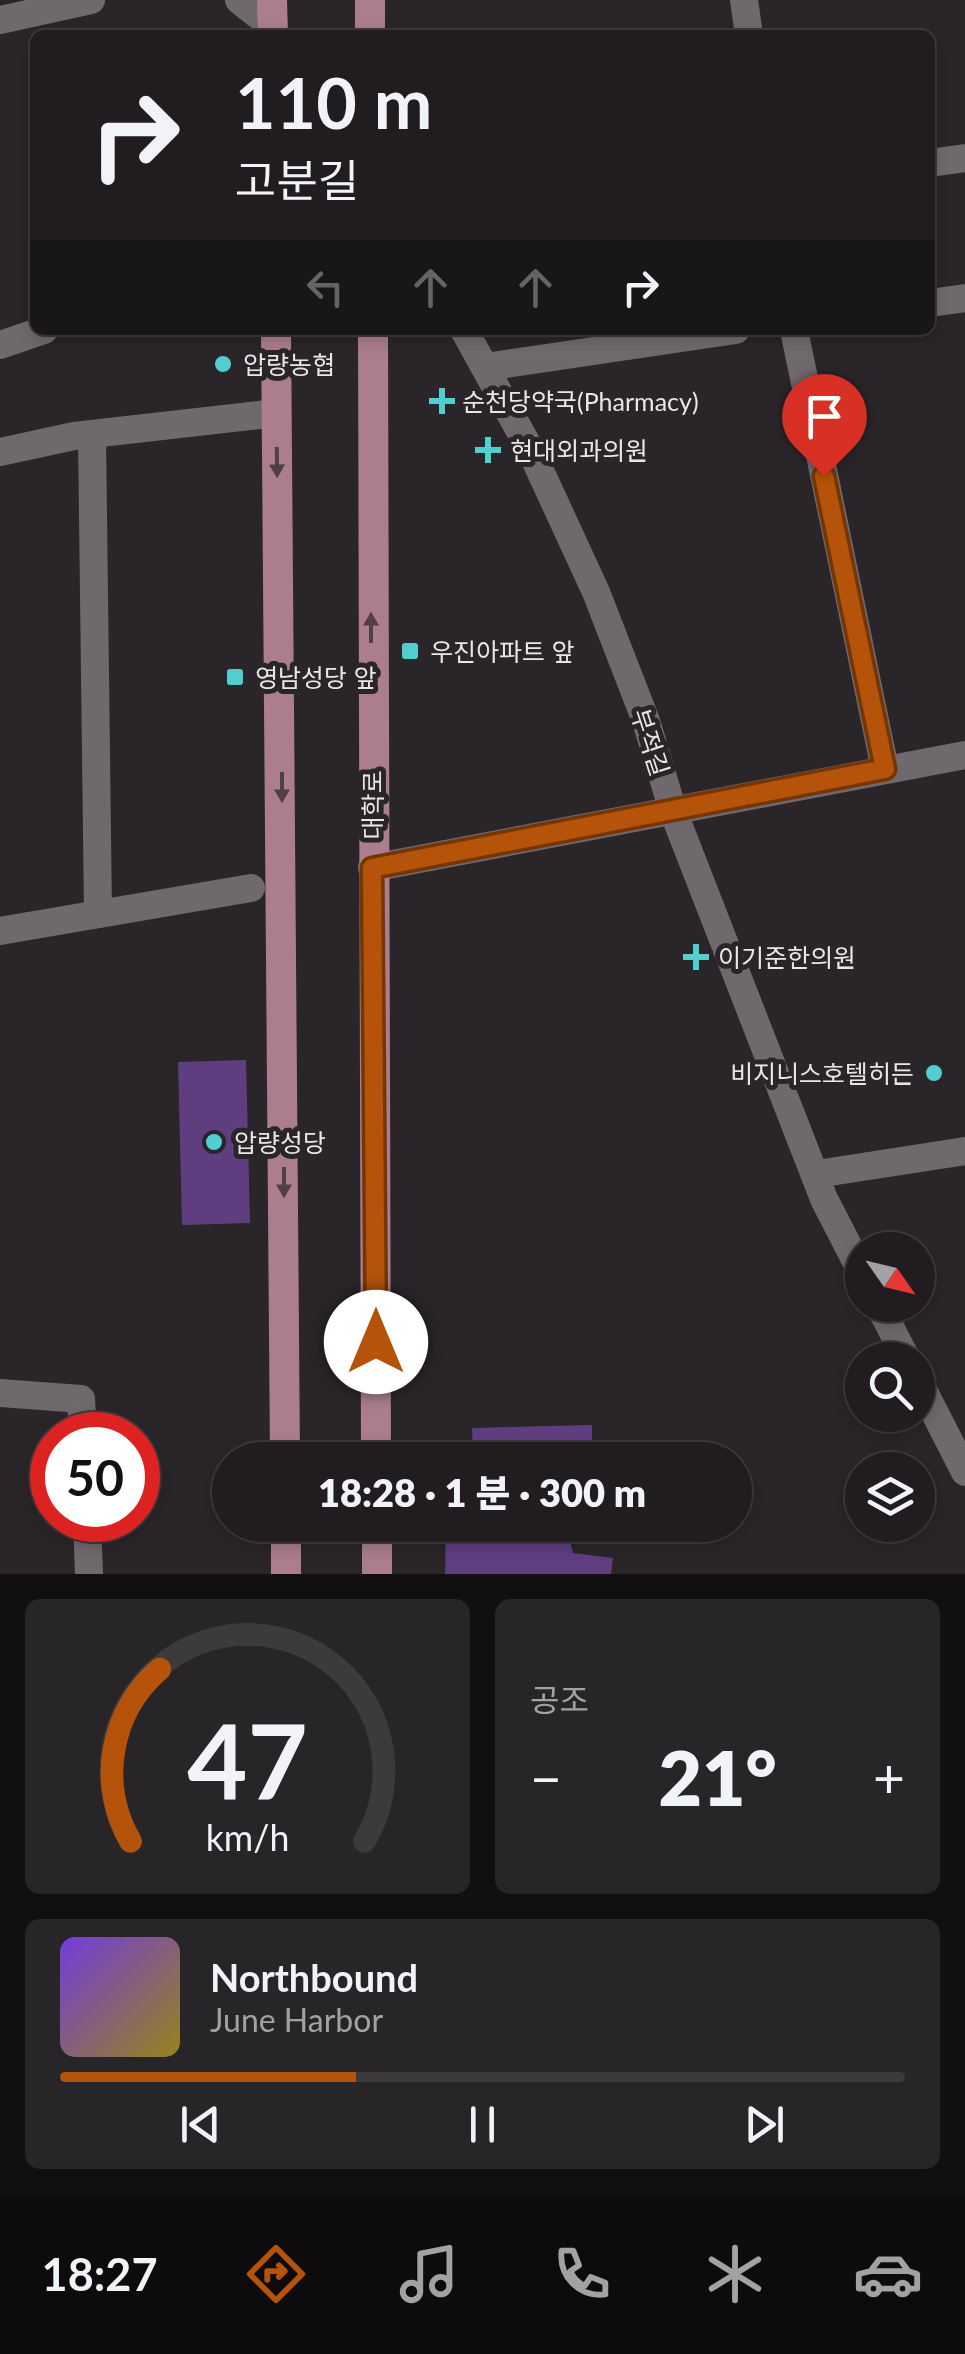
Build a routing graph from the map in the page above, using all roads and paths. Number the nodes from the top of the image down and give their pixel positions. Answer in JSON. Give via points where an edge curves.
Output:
{"nodes":[{"id":1,"x":91,"y":0,"type":"edge"},
{"id":2,"x":238,"y":0,"type":"edge"},
{"id":3,"x":370,"y":0,"type":"edge"},
{"id":4,"x":744,"y":0,"type":"edge"},
{"id":5,"x":0,"y":20,"type":"edge"},
{"id":6,"x":272,"y":21,"type":"edge"},
{"id":7,"x":370,"y":30,"type":"edge"},
{"id":8,"x":748,"y":30,"type":"edge"},
{"id":9,"x":965,"y":158,"type":"edge"},
{"id":10,"x":935,"y":162,"type":"edge"},
{"id":11,"x":965,"y":298,"type":"edge"},
{"id":12,"x":935,"y":302,"type":"edge"},
{"id":13,"x":30,"y":335,"type":"edge"},
{"id":14,"x":276,"y":335,"type":"edge"},
{"id":15,"x":373,"y":335,"type":"edge"},
{"id":16,"x":467,"y":335,"type":"edge"},
{"id":17,"x":702,"y":335,"type":"edge"},
{"id":18,"x":795,"y":335,"type":"edge"},
{"id":19,"x":0,"y":345,"type":"edge"},
{"id":20,"x":485,"y":367,"type":"junction"},
{"id":21,"x":277,"y":413,"type":"junction"},
{"id":22,"x":92,"y":434,"type":"junction"},
{"id":23,"x":0,"y":452,"type":"edge"},
{"id":24,"x":965,"y":755,"type":"edge"},
{"id":25,"x":885,"y":769,"type":"junction"},
{"id":26,"x":673,"y":811,"type":"junction"},
{"id":27,"x":372,"y":868,"type":"junction"},
{"id":28,"x":251,"y":888,"type":"dead end"},
{"id":29,"x":98,"y":914,"type":"junction"},
{"id":30,"x":0,"y":932,"type":"edge"},
{"id":31,"x":965,"y":1151,"type":"edge"},
{"id":32,"x":817,"y":1174,"type":"junction"},
{"id":33,"x":845,"y":1240,"type":"edge"},
{"id":34,"x":0,"y":1393,"type":"edge"},
{"id":35,"x":82,"y":1412,"type":"edge"},
{"id":36,"x":935,"y":1413,"type":"edge"},
{"id":37,"x":285,"y":1442,"type":"edge"},
{"id":38,"x":376,"y":1442,"type":"edge"},
{"id":39,"x":965,"y":1472,"type":"edge"},
{"id":40,"x":88,"y":1542,"type":"edge"},
{"id":41,"x":286,"y":1542,"type":"edge"},
{"id":42,"x":376,"y":1542,"type":"edge"},
{"id":43,"x":89,"y":1574,"type":"edge"},
{"id":44,"x":286,"y":1574,"type":"edge"},
{"id":45,"x":377,"y":1574,"type":"edge"}],
"edges":[{"from":1,"to":5,"type":"street"},
{"from":2,"to":6,"type":"street"},
{"from":3,"to":7,"type":"main road"},
{"from":4,"to":8,"type":"street"},
{"from":9,"to":10,"type":"street"},
{"from":11,"to":12,"type":"street"},
{"from":13,"to":19,"type":"street"},
{"from":14,"to":21,"type":"main road"},
{"from":27,"to":15,"type":"main road","name":"대학로","one_way":true},
{"from":16,"to":20,"type":"street","name":"부적길"},
{"from":17,"to":20,"type":"street"},
{"from":18,"to":25,"type":"street"},
{"from":20,"to":26,"type":"street","name":"부적길","via":[[596,592]]},
{"from":21,"to":22,"type":"street"},
{"from":21,"to":37,"type":"main road","one_way":true},
{"from":22,"to":23,"type":"street"},
{"from":22,"to":29,"type":"street"},
{"from":24,"to":25,"type":"street"},
{"from":25,"to":26,"type":"street"},
{"from":26,"to":27,"type":"street"},
{"from":26,"to":32,"type":"street","name":"부적길"},
{"from":27,"to":38,"type":"main road","name":"대학로"},
{"from":28,"to":29,"type":"street"},
{"from":29,"to":30,"type":"street"},
{"from":31,"to":32,"type":"street"},
{"from":32,"to":33,"type":"street","name":"부적길"},
{"from":34,"to":35,"type":"street","via":[[82,1399]]},
{"from":36,"to":39,"type":"street"},
{"from":40,"to":43,"type":"street"},
{"from":41,"to":44,"type":"main road"},
{"from":42,"to":45,"type":"main road"}]}
